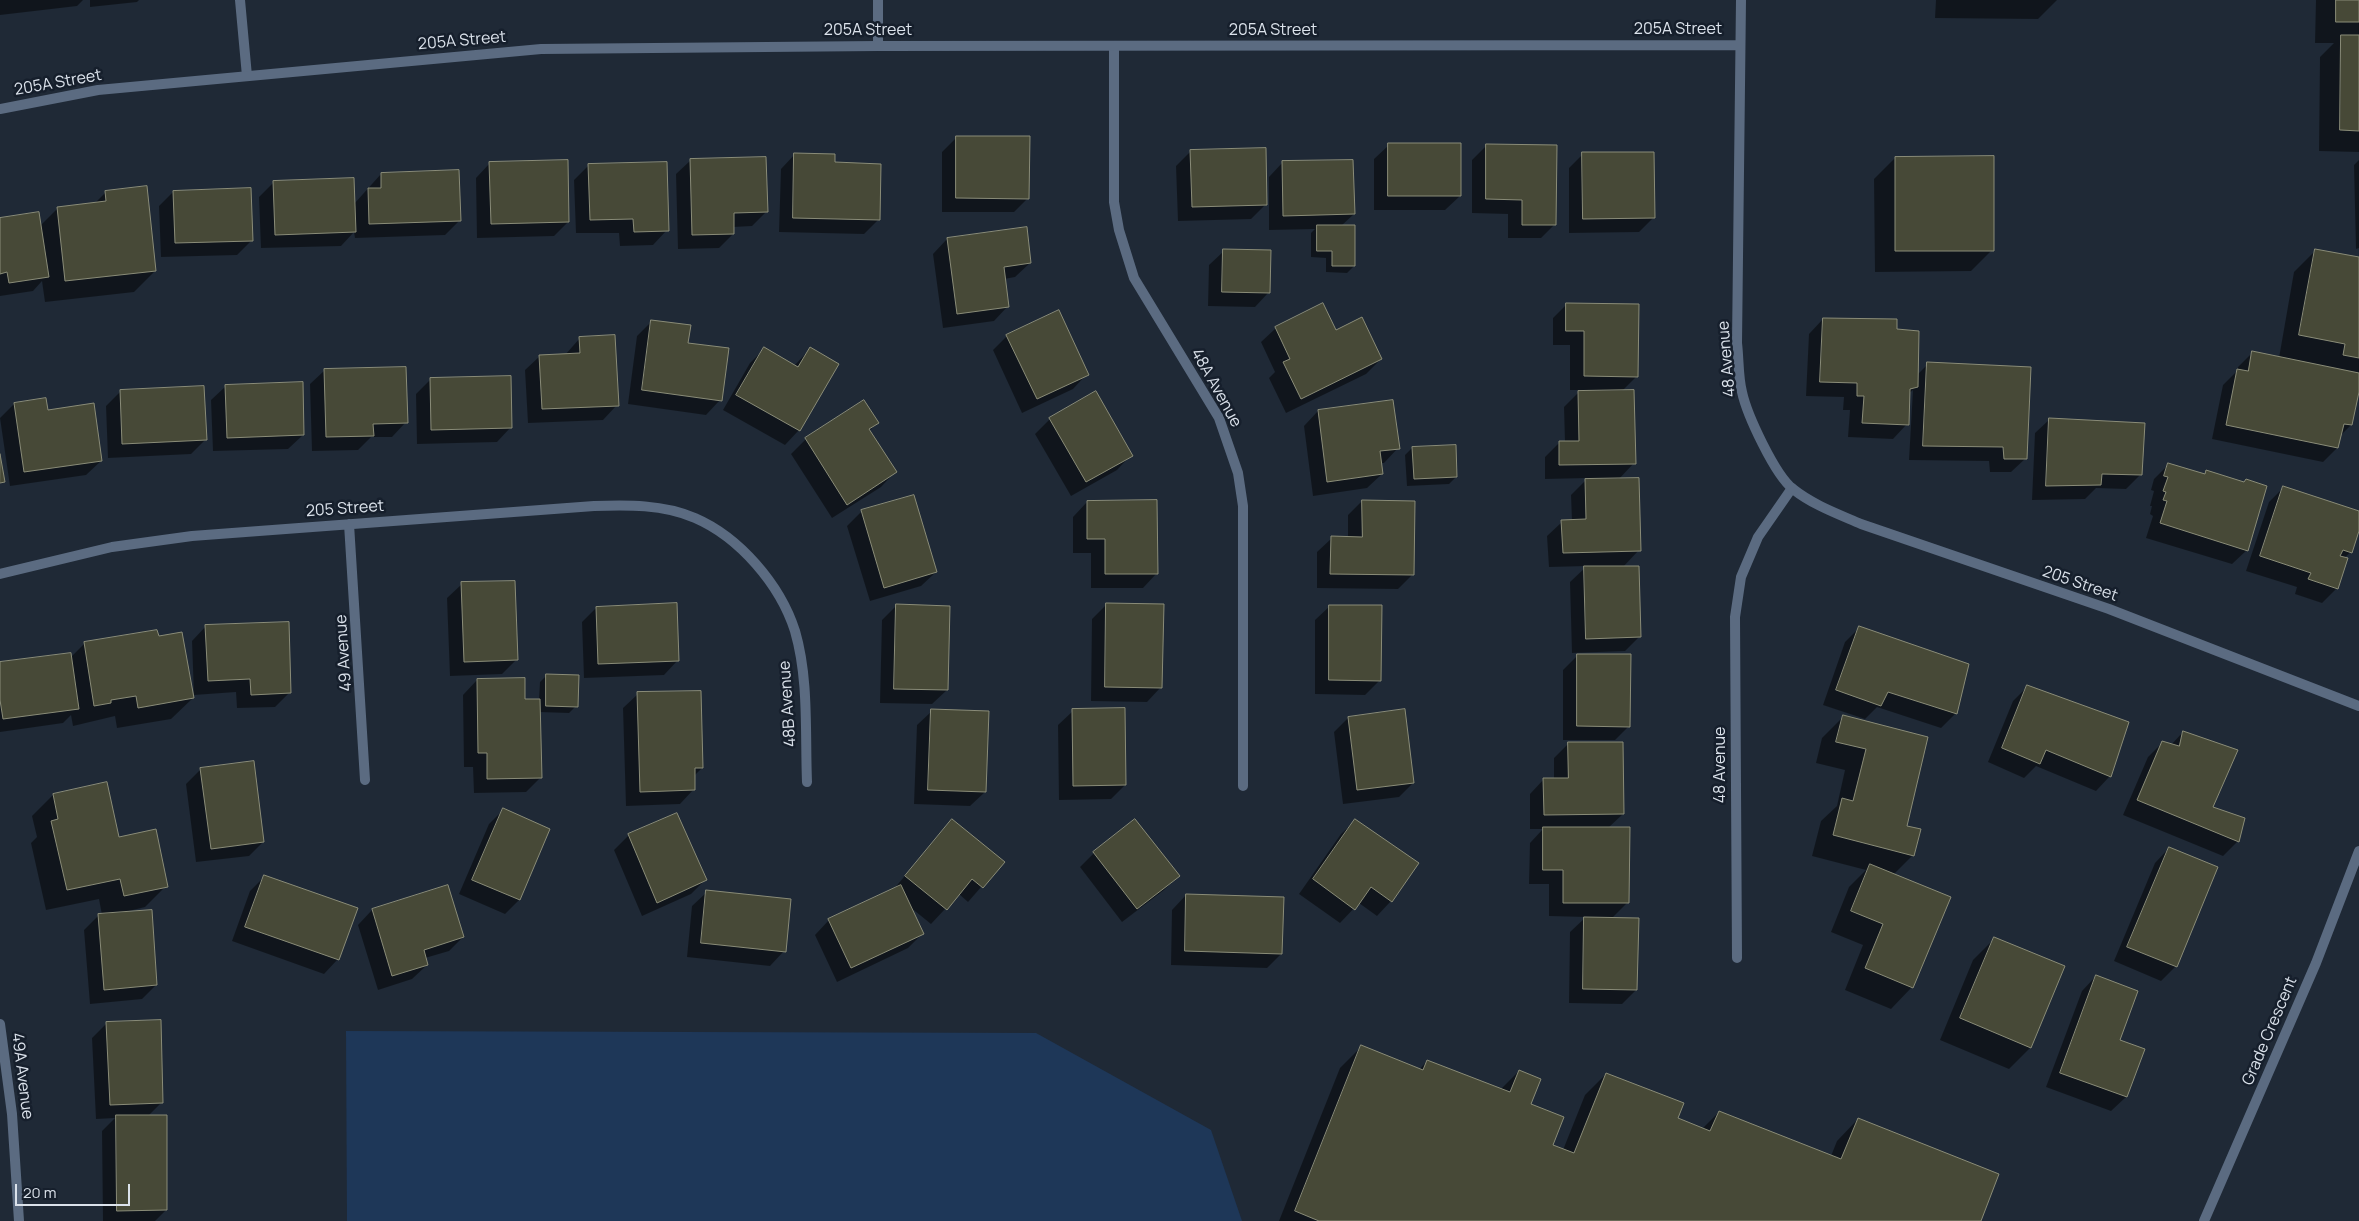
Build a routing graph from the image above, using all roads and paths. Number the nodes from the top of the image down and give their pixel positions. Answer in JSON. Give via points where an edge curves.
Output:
{"nodes":[{"id":1,"x":240,"y":0,"type":"edge"},
{"id":2,"x":878,"y":0,"type":"edge"},
{"id":3,"x":1741,"y":0,"type":"edge"},
{"id":4,"x":1740,"y":45,"type":"junction"},
{"id":5,"x":878,"y":46,"type":"junction"},
{"id":6,"x":1114,"y":47,"type":"junction"},
{"id":7,"x":247,"y":76,"type":"junction"},
{"id":8,"x":0,"y":109,"type":"edge"},
{"id":9,"x":1792,"y":488,"type":"junction"},
{"id":10,"x":694,"y":517,"type":"joint"},
{"id":11,"x":349,"y":524,"type":"junction"},
{"id":12,"x":0,"y":574,"type":"edge"},
{"id":13,"x":2359,"y":706,"type":"edge"},
{"id":14,"x":365,"y":780,"type":"dead end"},
{"id":15,"x":807,"y":782,"type":"dead end"},
{"id":16,"x":1244,"y":786,"type":"dead end"},
{"id":17,"x":2359,"y":851,"type":"edge"},
{"id":18,"x":1737,"y":958,"type":"dead end"},
{"id":19,"x":0,"y":1024,"type":"edge"},
{"id":20,"x":19,"y":1221,"type":"edge"},
{"id":21,"x":2204,"y":1221,"type":"edge"}],
"edges":[{"from":1,"to":7,"type":"street"},
{"from":2,"to":5,"type":"street"},
{"from":3,"to":4,"type":"street","name":"48 Avenue"},
{"from":4,"to":6,"type":"street","name":"205A Street"},
{"from":4,"to":9,"type":"street","name":"48 Avenue","via":[[1737,343],[1742,392],[1754,427]]},
{"from":5,"to":6,"type":"street","name":"205A Street"},
{"from":5,"to":7,"type":"street","name":"205A Street","via":[[541,49]]},
{"from":6,"to":16,"type":"street","name":"48A Avenue","via":[[1114,202],[1126,255],[1134,278],[1218,418],[1238,473],[1243,506]]},
{"from":7,"to":8,"type":"street","name":"205A Street","via":[[98,90]]},
{"from":9,"to":13,"type":"street","name":"205 Street","via":[[1824,508],[1861,524],[2117,612]]},
{"from":9,"to":18,"type":"street","name":"48 Avenue","via":[[1758,537],[1741,576],[1735,617]]},
{"from":10,"to":11,"type":"street","name":"205 Street","via":[[662,508],[630,505]]},
{"from":10,"to":15,"type":"street","name":"48B Avenue","via":[[718,531],[760,567],[794,630],[803,672]]},
{"from":11,"to":12,"type":"street","name":"205 Street","via":[[148,541],[65,556]]},
{"from":11,"to":14,"type":"street","name":"49 Avenue"},
{"from":17,"to":21,"type":"street","name":"Grade Crescent","via":[[2316,963]]},
{"from":19,"to":20,"type":"street","name":"49A Avenue","via":[[12,1114]]}]}
